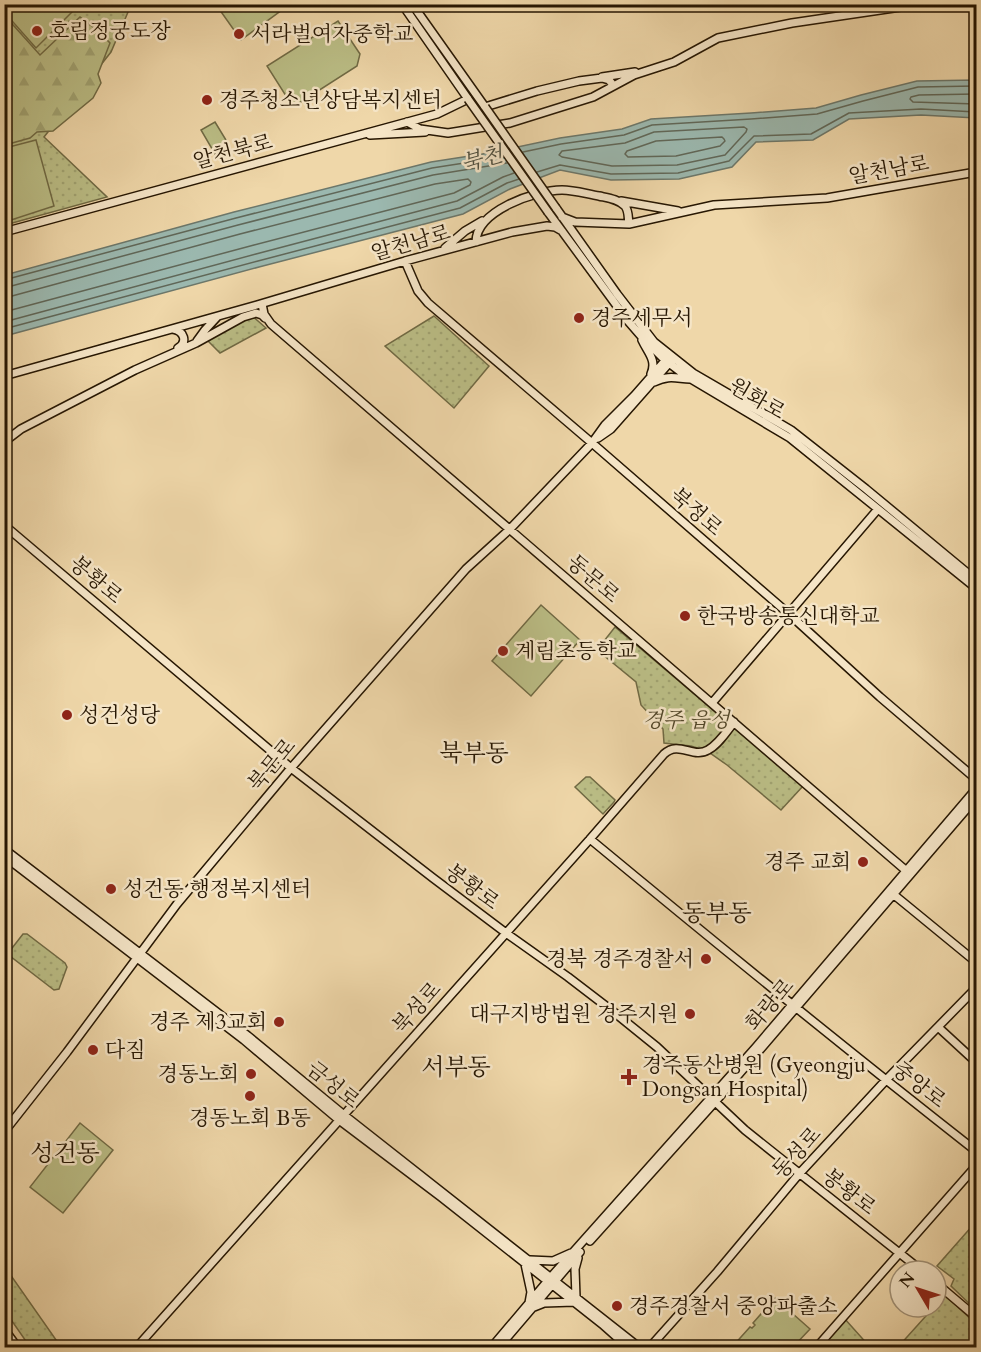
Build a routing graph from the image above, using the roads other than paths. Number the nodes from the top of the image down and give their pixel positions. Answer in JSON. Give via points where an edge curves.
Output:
{"nodes":[{"id":1,"x":402,"y":4,"type":"edge"},
{"id":2,"x":412,"y":4,"type":"edge"},
{"id":3,"x":921,"y":4,"type":"edge"},
{"id":4,"x":647,"y":70,"type":"junction"},
{"id":5,"x":602,"y":78,"type":"junction"},
{"id":6,"x":592,"y":79,"type":"junction"},
{"id":7,"x":461,"y":82,"type":"junction"},
{"id":8,"x":613,"y":85,"type":"junction"},
{"id":9,"x":597,"y":94,"type":"junction"},
{"id":10,"x":468,"y":99,"type":"junction"},
{"id":11,"x":485,"y":107,"type":"junction"},
{"id":12,"x":434,"y":115,"type":"junction"},
{"id":13,"x":407,"y":122,"type":"junction"},
{"id":14,"x":430,"y":132,"type":"junction"},
{"id":15,"x":353,"y":136,"type":"junction"},
{"id":16,"x":976,"y":172,"type":"edge"},
{"id":17,"x":617,"y":201,"type":"junction"},
{"id":18,"x":683,"y":212,"type":"junction"},
{"id":19,"x":489,"y":217,"type":"junction"},
{"id":20,"x":562,"y":217,"type":"junction"},
{"id":21,"x":553,"y":219,"type":"junction"},
{"id":22,"x":575,"y":222,"type":"junction"},
{"id":23,"x":629,"y":224,"type":"junction"},
{"id":24,"x":547,"y":226,"type":"junction"},
{"id":25,"x":562,"y":231,"type":"junction"},
{"id":26,"x":572,"y":231,"type":"junction"},
{"id":27,"x":4,"y":232,"type":"edge"},
{"id":28,"x":476,"y":242,"type":"junction"},
{"id":29,"x":440,"y":252,"type":"junction"},
{"id":30,"x":405,"y":261,"type":"junction"},
{"id":31,"x":262,"y":304,"type":"junction"},
{"id":32,"x":218,"y":316,"type":"junction"},
{"id":33,"x":271,"y":324,"type":"junction"},
{"id":34,"x":168,"y":330,"type":"junction"},
{"id":35,"x":640,"y":335,"type":"junction"},
{"id":36,"x":196,"y":343,"type":"junction"},
{"id":37,"x":165,"y":356,"type":"junction"},
{"id":38,"x":669,"y":359,"type":"junction"},
{"id":39,"x":4,"y":376,"type":"edge"},
{"id":40,"x":692,"y":379,"type":"junction"},
{"id":41,"x":651,"y":381,"type":"junction"},
{"id":42,"x":4,"y":442,"type":"edge"},
{"id":43,"x":592,"y":443,"type":"junction"},
{"id":44,"x":878,"y":509,"type":"junction"},
{"id":45,"x":4,"y":525,"type":"edge"},
{"id":46,"x":510,"y":529,"type":"junction"},
{"id":47,"x":976,"y":580,"type":"edge"},
{"id":48,"x":976,"y":588,"type":"edge"},
{"id":49,"x":789,"y":614,"type":"junction"},
{"id":50,"x":712,"y":703,"type":"junction"},
{"id":51,"x":734,"y":722,"type":"junction"},
{"id":52,"x":291,"y":768,"type":"junction"},
{"id":53,"x":976,"y":779,"type":"edge"},
{"id":54,"x":976,"y":789,"type":"edge"},
{"id":55,"x":976,"y":798,"type":"edge"},
{"id":56,"x":590,"y":839,"type":"junction"},
{"id":57,"x":4,"y":849,"type":"edge"},
{"id":58,"x":4,"y":856,"type":"edge"},
{"id":59,"x":908,"y":872,"type":"junction"},
{"id":60,"x":893,"y":894,"type":"junction"},
{"id":61,"x":506,"y":933,"type":"junction"},
{"id":62,"x":138,"y":955,"type":"junction"},
{"id":63,"x":976,"y":962,"type":"edge"},
{"id":64,"x":976,"y":988,"type":"edge"},
{"id":65,"x":795,"y":1006,"type":"junction"},
{"id":66,"x":938,"y":1027,"type":"junction"},
{"id":67,"x":976,"y":1062,"type":"edge"},
{"id":68,"x":886,"y":1080,"type":"junction"},
{"id":69,"x":713,"y":1100,"type":"junction"},
{"id":70,"x":342,"y":1117,"type":"junction"},
{"id":71,"x":4,"y":1132,"type":"edge"},
{"id":72,"x":976,"y":1151,"type":"edge"},
{"id":73,"x":976,"y":1166,"type":"edge"},
{"id":74,"x":799,"y":1174,"type":"junction"},
{"id":75,"x":579,"y":1250,"type":"junction"},
{"id":76,"x":900,"y":1253,"type":"junction"},
{"id":77,"x":907,"y":1259,"type":"edge"},
{"id":78,"x":527,"y":1262,"type":"junction"},
{"id":79,"x":551,"y":1281,"type":"junction"},
{"id":80,"x":948,"y":1293,"type":"edge"},
{"id":81,"x":575,"y":1299,"type":"junction"},
{"id":82,"x":530,"y":1305,"type":"junction"},
{"id":83,"x":976,"y":1317,"type":"edge"},
{"id":84,"x":4,"y":1329,"type":"edge"},
{"id":85,"x":18,"y":1347,"type":"edge"},
{"id":86,"x":136,"y":1347,"type":"edge"},
{"id":87,"x":491,"y":1347,"type":"edge"},
{"id":88,"x":498,"y":1347,"type":"edge"},
{"id":89,"x":629,"y":1347,"type":"edge"},
{"id":90,"x":640,"y":1347,"type":"edge"},
{"id":91,"x":649,"y":1347,"type":"edge"},
{"id":92,"x":816,"y":1347,"type":"edge"}],
"edges":[{"from":1,"to":7,"type":"street"},
{"from":2,"to":7,"type":"street"},
{"from":3,"to":4,"type":"street","via":[[733,34],[674,62]]},
{"from":4,"to":5,"type":"street"},
{"from":4,"to":8,"type":"street"},
{"from":5,"to":6,"type":"street"},
{"from":5,"to":8,"type":"street"},
{"from":6,"to":9,"type":"street","via":[[597,83]]},
{"from":6,"to":11,"type":"street"},
{"from":7,"to":10,"type":"street","name":"원화로"},
{"from":7,"to":11,"type":"street","name":"원화로"},
{"from":8,"to":9,"type":"street"},
{"from":9,"to":14,"type":"street","via":[[510,123],[448,134]]},
{"from":10,"to":12,"type":"street","name":"알천북로"},
{"from":10,"to":21,"type":"street","name":"원화로","bridge":true},
{"from":11,"to":20,"type":"street","name":"원화로","bridge":true},
{"from":12,"to":13,"type":"street","name":"알천북로"},
{"from":12,"to":14,"type":"street","via":[[428,121]]},
{"from":13,"to":14,"type":"street"},
{"from":13,"to":15,"type":"street","name":"알천북로"},
{"from":14,"to":15,"type":"street"},
{"from":15,"to":27,"type":"street","name":"알천북로"},
{"from":16,"to":18,"type":"street","name":"알천남로","via":[[827,198],[733,203]]},
{"from":17,"to":18,"type":"street"},
{"from":17,"to":19,"type":"street","via":[[577,191],[548,191]]},
{"from":17,"to":23,"type":"street","via":[[627,210]]},
{"from":18,"to":23,"type":"street","name":"알천남로"},
{"from":19,"to":28,"type":"street","name":"알천남로","via":[[479,228]]},
{"from":19,"to":29,"type":"street"},
{"from":20,"to":22,"type":"street","name":"알천남로"},
{"from":20,"to":26,"type":"street","name":"원화로"},
{"from":21,"to":24,"type":"street"},
{"from":21,"to":25,"type":"street","name":"원화로"},
{"from":22,"to":23,"type":"street","name":"알천남로"},
{"from":22,"to":26,"type":"street"},
{"from":24,"to":25,"type":"street"},
{"from":24,"to":28,"type":"street"},
{"from":25,"to":35,"type":"street","name":"원화로"},
{"from":26,"to":38,"type":"street","name":"원화로"},
{"from":28,"to":29,"type":"street","name":"알천남로"},
{"from":29,"to":30,"type":"street","name":"알천남로"},
{"from":30,"to":31,"type":"street","name":"알천남로"},
{"from":30,"to":43,"type":"street","name":"북정로","via":[[418,291],[428,303]]},
{"from":31,"to":32,"type":"street","name":"알천남로"},
{"from":31,"to":33,"type":"street","name":"동문로"},
{"from":32,"to":34,"type":"street","name":"알천남로"},
{"from":32,"to":36,"type":"street"},
{"from":33,"to":36,"type":"street","via":[[256,313]]},
{"from":33,"to":46,"type":"street","name":"동문로"},
{"from":34,"to":37,"type":"street","via":[[180,331],[184,341]]},
{"from":34,"to":39,"type":"street","name":"알천남로"},
{"from":35,"to":38,"type":"street","name":"원화로"},
{"from":35,"to":41,"type":"street","via":[[654,362]]},
{"from":36,"to":37,"type":"street"},
{"from":37,"to":42,"type":"street","via":[[21,429]]},
{"from":38,"to":40,"type":"street","name":"원화로"},
{"from":38,"to":41,"type":"street","name":"북문로"},
{"from":38,"to":47,"type":"street","name":"원화로","via":[[791,430]]},
{"from":40,"to":41,"type":"street","via":[[665,377]]},
{"from":40,"to":44,"type":"street","name":"원화로","via":[[783,433]]},
{"from":41,"to":43,"type":"street","name":"북문로"},
{"from":43,"to":46,"type":"street","name":"북문로"},
{"from":43,"to":49,"type":"street","name":"북정로"},
{"from":44,"to":48,"type":"street","name":"원화로"},
{"from":44,"to":49,"type":"street"},
{"from":45,"to":52,"type":"street","name":"봉황로"},
{"from":46,"to":50,"type":"street","name":"동문로"},
{"from":46,"to":52,"type":"street","name":"북문로","via":[[466,569]]},
{"from":49,"to":50,"type":"street"},
{"from":49,"to":53,"type":"street","name":"북정로"},
{"from":50,"to":51,"type":"street","name":"동문로"},
{"from":51,"to":56,"type":"street","name":"북성로","via":[[707,751],[668,750]]},
{"from":51,"to":59,"type":"street","name":"동문로"},
{"from":52,"to":61,"type":"street","name":"봉황로"},
{"from":52,"to":62,"type":"street","name":"북문로"},
{"from":54,"to":59,"type":"street","name":"화랑로"},
{"from":55,"to":59,"type":"street","name":"화랑로"},
{"from":56,"to":61,"type":"street","name":"북성로"},
{"from":56,"to":65,"type":"street","name":"중앙로"},
{"from":57,"to":62,"type":"street","name":"금성로"},
{"from":58,"to":62,"type":"street","name":"금성로"},
{"from":59,"to":60,"type":"street","name":"화랑로"},
{"from":59,"to":65,"type":"street","name":"화랑로"},
{"from":60,"to":63,"type":"street"},
{"from":60,"to":65,"type":"street","name":"화랑로"},
{"from":61,"to":69,"type":"street","name":"봉황로","via":[[615,1013]]},
{"from":61,"to":70,"type":"street","name":"북성로"},
{"from":62,"to":70,"type":"street","name":"금성로","via":[[248,1036]]},
{"from":62,"to":71,"type":"street","name":"북문로"},
{"from":64,"to":66,"type":"street","name":"동성로"},
{"from":65,"to":68,"type":"street","name":"중앙로"},
{"from":65,"to":69,"type":"street","name":"화랑로"},
{"from":66,"to":67,"type":"street"},
{"from":66,"to":68,"type":"street","name":"동성로"},
{"from":68,"to":72,"type":"street","name":"중앙로"},
{"from":68,"to":74,"type":"street","name":"동성로"},
{"from":69,"to":74,"type":"street","name":"봉황로"},
{"from":69,"to":75,"type":"street","name":"화랑로"},
{"from":70,"to":78,"type":"street","name":"금성로"},
{"from":70,"to":78,"type":"street","name":"금성로","via":[[458,1203]]},
{"from":70,"to":86,"type":"street","name":"북성로"},
{"from":73,"to":76,"type":"street"},
{"from":74,"to":76,"type":"street","name":"봉황로"},
{"from":74,"to":91,"type":"street","name":"동성로"},
{"from":75,"to":78,"type":"street","via":[[553,1261]]},
{"from":75,"to":79,"type":"street","name":"화랑로"},
{"from":75,"to":81,"type":"street"},
{"from":76,"to":77,"type":"street","name":"봉황로"},
{"from":76,"to":92,"type":"street"},
{"from":78,"to":79,"type":"street","name":"금성로"},
{"from":78,"to":82,"type":"street"},
{"from":79,"to":81,"type":"street","name":"금성로"},
{"from":79,"to":82,"type":"street","name":"화랑로"},
{"from":80,"to":83,"type":"street"},
{"from":81,"to":82,"type":"street"},
{"from":81,"to":89,"type":"street","name":"금성로"},
{"from":81,"to":90,"type":"street","name":"금성로"},
{"from":82,"to":87,"type":"street","name":"화랑로"},
{"from":82,"to":88,"type":"street","name":"화랑로"},
{"from":84,"to":85,"type":"street"}]}
